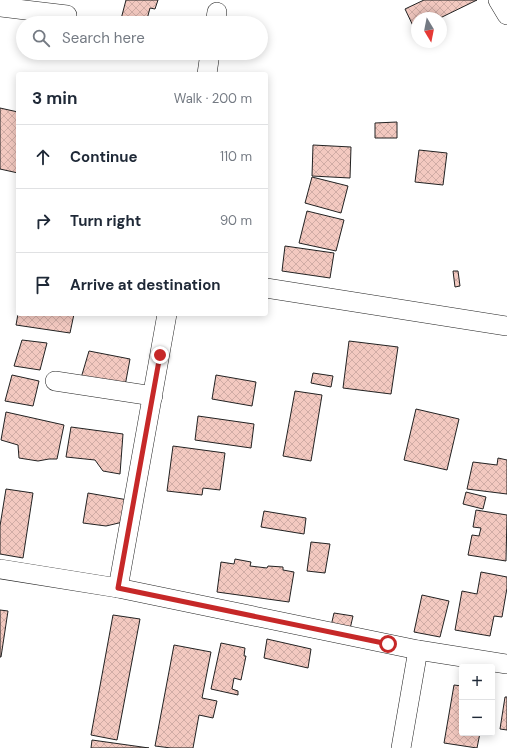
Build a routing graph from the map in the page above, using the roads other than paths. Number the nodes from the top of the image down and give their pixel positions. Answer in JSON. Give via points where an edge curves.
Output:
{"nodes":[{"id":1,"x":498,"y":0,"type":"edge"},
{"id":2,"x":0,"y":7,"type":"edge"},
{"id":3,"x":507,"y":14,"type":"edge"},
{"id":4,"x":67,"y":15,"type":"dead end"},
{"id":5,"x":209,"y":60,"type":"edge"},
{"id":6,"x":207,"y":72,"type":"edge"},
{"id":7,"x":268,"y":288,"type":"edge"},
{"id":8,"x":167,"y":316,"type":"edge"},
{"id":9,"x":507,"y":326,"type":"edge"},
{"id":10,"x":55,"y":381,"type":"dead end"},
{"id":11,"x":153,"y":396,"type":"junction"},
{"id":12,"x":0,"y":569,"type":"edge"},
{"id":13,"x":118,"y":588,"type":"junction"},
{"id":14,"x":418,"y":650,"type":"junction"},
{"id":15,"x":507,"y":664,"type":"edge"},
{"id":16,"x":401,"y":748,"type":"edge"}],
"edges":[{"from":1,"to":3,"type":"street"},
{"from":2,"to":4,"type":"street"},
{"from":5,"to":6,"type":"street"},
{"from":7,"to":9,"type":"street"},
{"from":8,"to":11,"type":"street"},
{"from":10,"to":11,"type":"street"},
{"from":11,"to":13,"type":"street"},
{"from":12,"to":13,"type":"street"},
{"from":13,"to":14,"type":"street"},
{"from":14,"to":15,"type":"street"},
{"from":14,"to":16,"type":"street"}]}
